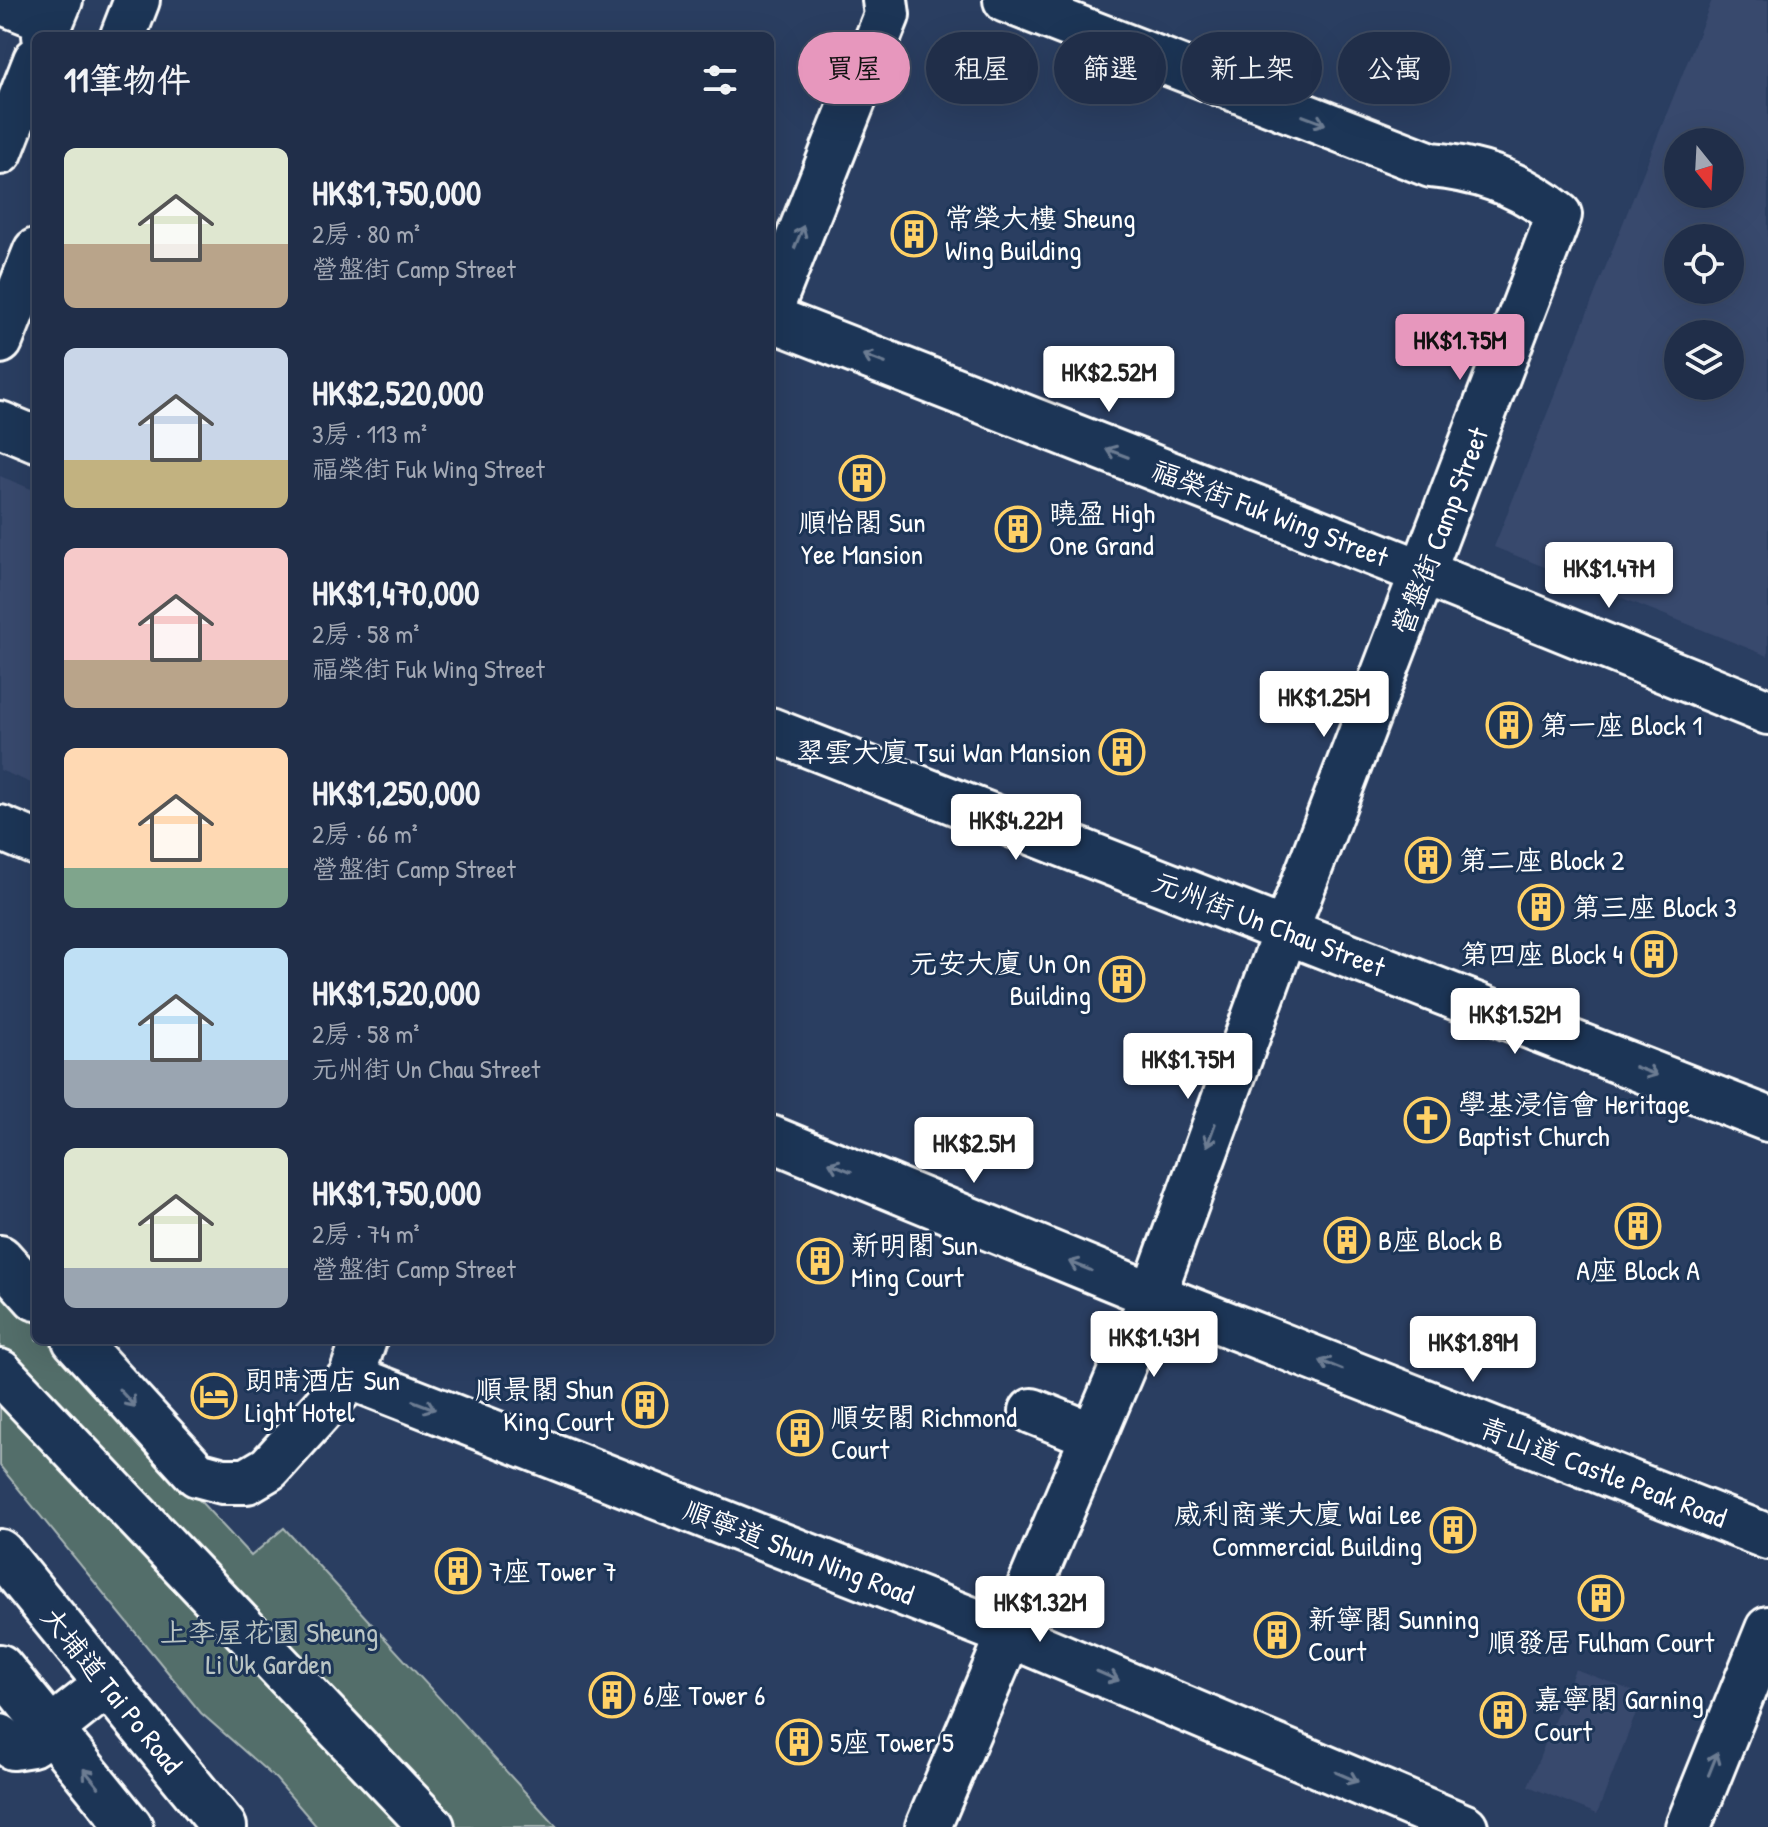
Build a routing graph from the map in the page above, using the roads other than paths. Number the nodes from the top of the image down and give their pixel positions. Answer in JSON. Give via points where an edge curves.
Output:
{"nodes":[{"id":1,"x":137,"y":0,"type":"edge"},
{"id":2,"x":1006,"y":0,"type":"edge"},
{"id":3,"x":0,"y":1,"type":"edge"},
{"id":4,"x":894,"y":5,"type":"edge"},
{"id":5,"x":48,"y":29,"type":"edge"},
{"id":6,"x":125,"y":32,"type":"edge"},
{"id":7,"x":32,"y":70,"type":"edge"},
{"id":8,"x":0,"y":152,"type":"edge"},
{"id":9,"x":32,"y":261,"type":"edge"},
{"id":10,"x":774,"y":300,"type":"edge"},
{"id":11,"x":774,"y":320,"type":"edge"},
{"id":12,"x":0,"y":341,"type":"edge"},
{"id":13,"x":0,"y":424,"type":"edge"},
{"id":14,"x":32,"y":437,"type":"edge"},
{"id":15,"x":1424,"y":573,"type":"junction"},
{"id":16,"x":1768,"y":712,"type":"edge"},
{"id":17,"x":774,"y":732,"type":"edge"},
{"id":18,"x":0,"y":828,"type":"edge"},
{"id":19,"x":32,"y":841,"type":"edge"},
{"id":20,"x":1286,"y":930,"type":"junction"},
{"id":21,"x":1767,"y":1116,"type":"edge"},
{"id":22,"x":774,"y":1140,"type":"edge"},
{"id":23,"x":1153,"y":1295,"type":"junction"},
{"id":24,"x":79,"y":1344,"type":"edge"},
{"id":25,"x":358,"y":1359,"type":"edge"},
{"id":26,"x":0,"y":1372,"type":"edge"},
{"id":27,"x":1032,"y":1411,"type":"dead end"},
{"id":28,"x":1092,"y":1435,"type":"junction"},
{"id":29,"x":1768,"y":1537,"type":"edge"},
{"id":30,"x":0,"y":1552,"type":"edge"},
{"id":31,"x":1768,"y":1629,"type":"edge"},
{"id":32,"x":1008,"y":1634,"type":"junction"},
{"id":33,"x":0,"y":1667,"type":"edge"},
{"id":34,"x":108,"y":1684,"type":"junction"},
{"id":35,"x":51,"y":1730,"type":"junction"},
{"id":36,"x":0,"y":1737,"type":"edge"},
{"id":37,"x":130,"y":1827,"type":"edge"},
{"id":38,"x":224,"y":1827,"type":"edge"},
{"id":39,"x":432,"y":1827,"type":"edge"},
{"id":40,"x":928,"y":1827,"type":"edge"},
{"id":41,"x":1465,"y":1827,"type":"edge"},
{"id":42,"x":1688,"y":1827,"type":"edge"}],
"edges":[{"from":1,"to":6,"type":"street"},
{"from":2,"to":15,"type":"street","name":"營盤街 Camp Street","one_way":true,"via":[[1431,165],[1467,168],[1536,196],[1559,215]]},
{"from":3,"to":5,"type":"street"},
{"from":10,"to":4,"type":"street","one_way":true},
{"from":7,"to":8,"type":"street"},
{"from":9,"to":12,"type":"street"},
{"from":15,"to":11,"type":"street","name":"福榮街 Fuk Wing Street","one_way":true},
{"from":13,"to":14,"type":"street"},
{"from":15,"to":16,"type":"street","name":"福榮街 Fuk Wing Street"},
{"from":15,"to":20,"type":"street","name":"營盤街 Camp Street"},
{"from":17,"to":20,"type":"street","name":"元州街 Un Chau Street"},
{"from":18,"to":19,"type":"street"},
{"from":20,"to":21,"type":"street","name":"元州街 Un Chau Street","one_way":true},
{"from":20,"to":23,"type":"street","name":"營盤街 Camp Street","one_way":true},
{"from":23,"to":22,"type":"street","name":"青山道 Castle Peak Road","one_way":true},
{"from":23,"to":28,"type":"street","name":"營盤街 Camp Street"},
{"from":29,"to":23,"type":"street","name":"青山道 Castle Peak Road","one_way":true},
{"from":24,"to":25,"type":"street","one_way":true,"via":[[197,1474],[223,1481],[247,1481],[269,1468]]},
{"from":25,"to":32,"type":"street","name":"順寧道 Shun Ning Road","one_way":true},
{"from":26,"to":39,"type":"street"},
{"from":27,"to":28,"type":"street"},
{"from":28,"to":32,"type":"street","name":"營盤街 Camp Street"},
{"from":30,"to":34,"type":"street","name":"大埔道 Tai Po Road"},
{"from":42,"to":31,"type":"street","one_way":true},
{"from":32,"to":40,"type":"street","name":"營盤街 Camp Street"},
{"from":32,"to":41,"type":"street","name":"順寧道 Shun Ning Road","one_way":true},
{"from":33,"to":35,"type":"street"},
{"from":34,"to":35,"type":"street"},
{"from":34,"to":38,"type":"street","name":"大埔道 Tai Po Road"},
{"from":35,"to":36,"type":"street","via":[[32,1744],[13,1747]]},
{"from":37,"to":35,"type":"street","one_way":true}]}
